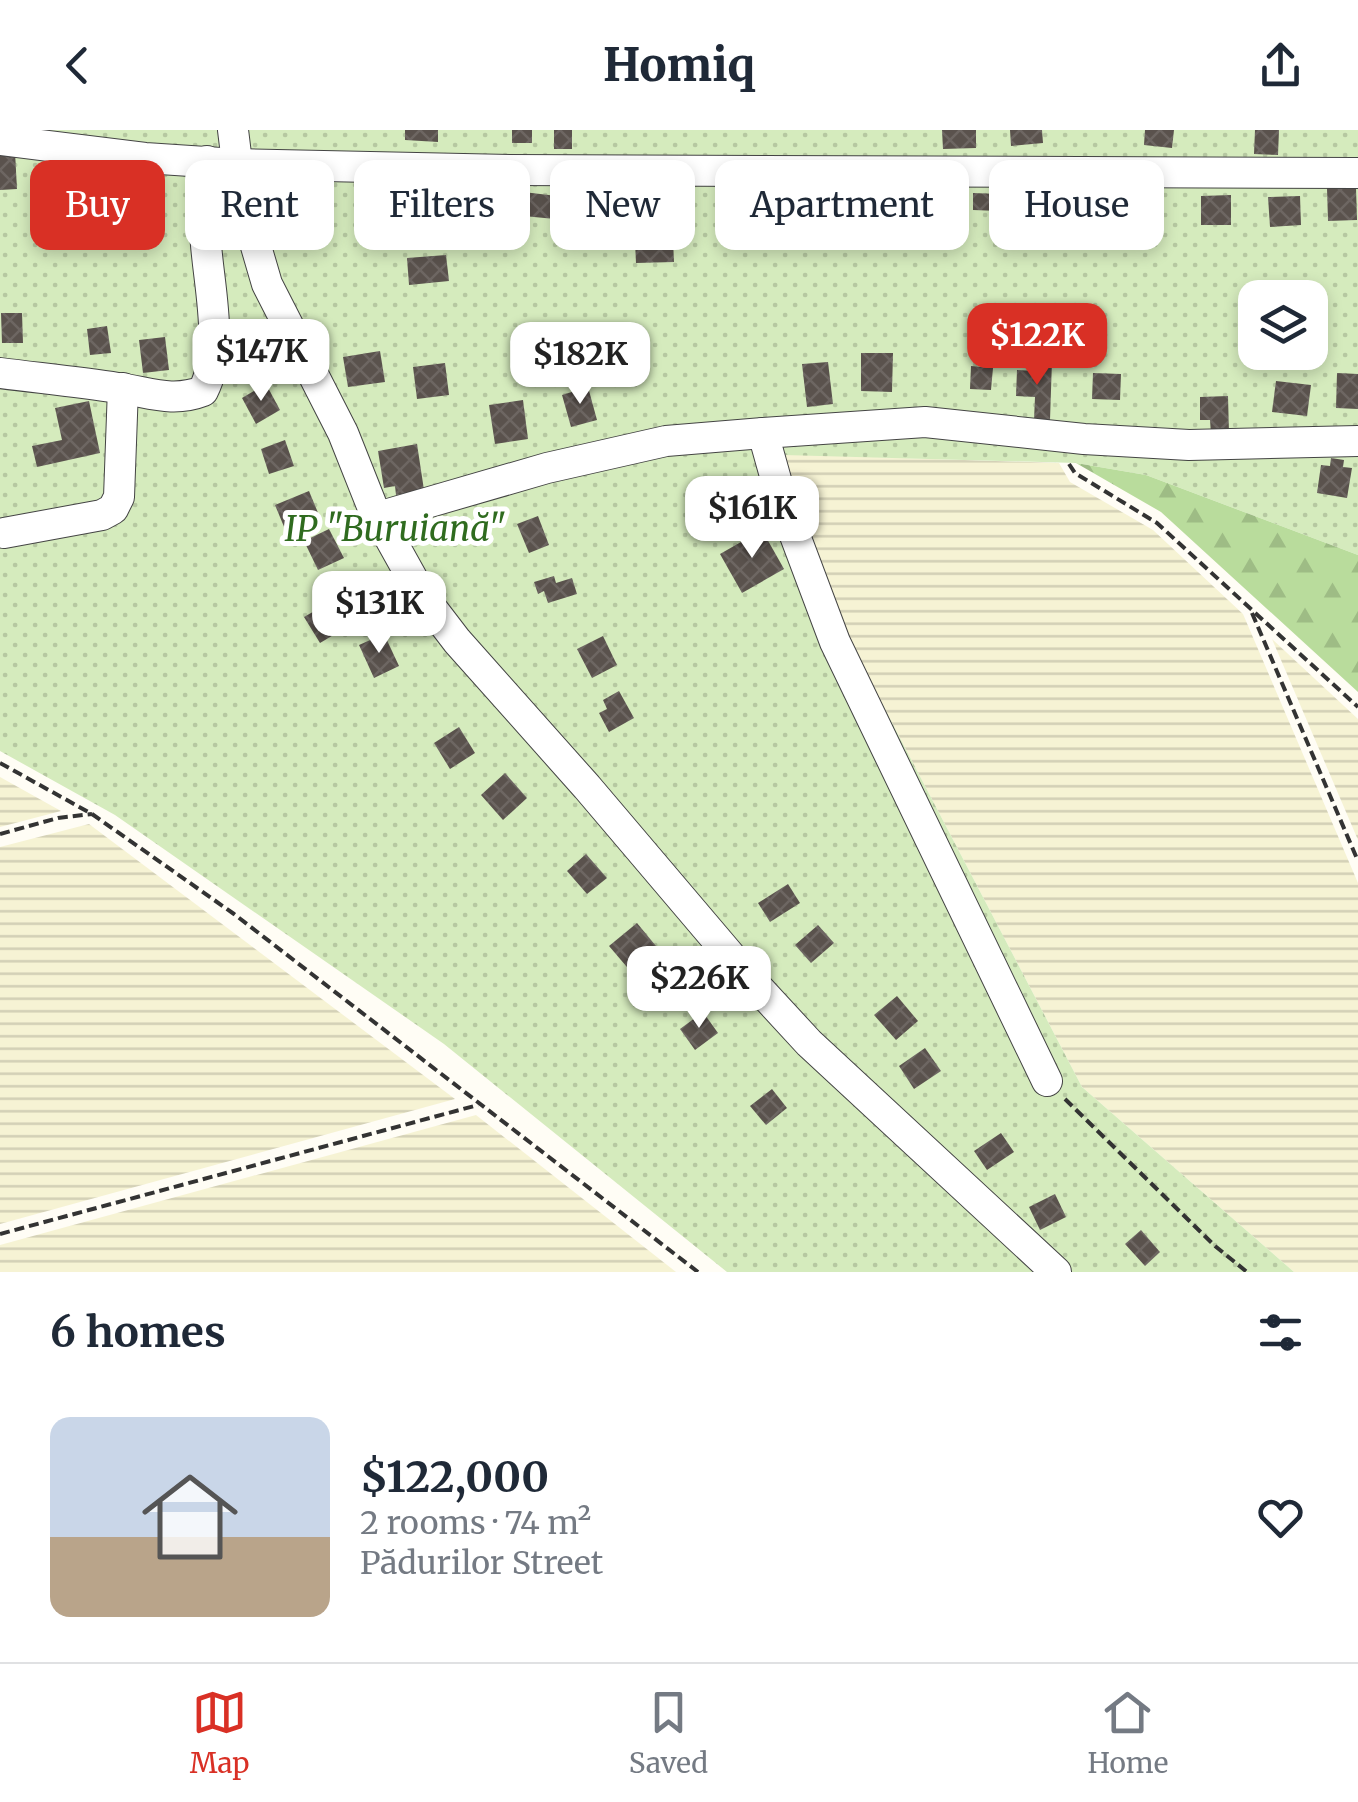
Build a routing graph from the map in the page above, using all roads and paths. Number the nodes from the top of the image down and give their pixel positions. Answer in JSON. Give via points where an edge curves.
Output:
{"nodes":[{"id":1,"x":233,"y":130,"type":"edge"},
{"id":2,"x":0,"y":140,"type":"edge"},
{"id":3,"x":185,"y":160,"type":"edge"},
{"id":4,"x":223,"y":160,"type":"edge"},
{"id":5,"x":334,"y":165,"type":"edge"},
{"id":6,"x":1358,"y":173,"type":"edge"},
{"id":7,"x":207,"y":250,"type":"edge"},
{"id":8,"x":257,"y":250,"type":"edge"},
{"id":9,"x":0,"y":373,"type":"edge"},
{"id":10,"x":124,"y":388,"type":"junction"},
{"id":11,"x":763,"y":433,"type":"junction"},
{"id":12,"x":1065,"y":437,"type":"junction"},
{"id":13,"x":1358,"y":441,"type":"edge"},
{"id":14,"x":378,"y":517,"type":"junction"},
{"id":15,"x":4,"y":534,"type":"dead end"},
{"id":16,"x":1250,"y":609,"type":"junction"},
{"id":17,"x":1358,"y":708,"type":"edge"},
{"id":18,"x":0,"y":762,"type":"edge"},
{"id":19,"x":92,"y":814,"type":"junction"},
{"id":20,"x":0,"y":834,"type":"edge"},
{"id":21,"x":1358,"y":862,"type":"edge"},
{"id":22,"x":1047,"y":1082,"type":"joint"},
{"id":23,"x":480,"y":1104,"type":"junction"},
{"id":24,"x":0,"y":1234,"type":"edge"},
{"id":25,"x":698,"y":1272,"type":"edge"},
{"id":26,"x":1056,"y":1272,"type":"edge"},
{"id":27,"x":1248,"y":1272,"type":"edge"}],
"edges":[{"from":1,"to":4,"type":"street"},
{"from":2,"to":3,"type":"street"},
{"from":5,"to":6,"type":"street"},
{"from":7,"to":10,"type":"street","via":[[215,343],[213,372],[203,391],[167,398]]},
{"from":8,"to":14,"type":"street"},
{"from":9,"to":10,"type":"street"},
{"from":10,"to":15,"type":"street","via":[[119,497],[112,509]]},
{"from":11,"to":12,"type":"street","via":[[924,422]]},
{"from":11,"to":14,"type":"street","via":[[666,441]]},
{"from":11,"to":22,"type":"street","via":[[835,642]]},
{"from":12,"to":13,"type":"street","via":[[1189,445]]},
{"from":12,"to":16,"type":"path","via":[[1063,454],[1075,473],[1157,523]]},
{"from":14,"to":26,"type":"street","via":[[457,642],[750,979]]},
{"from":16,"to":17,"type":"path"},
{"from":16,"to":21,"type":"path"},
{"from":18,"to":19,"type":"path"},
{"from":19,"to":20,"type":"path"},
{"from":19,"to":23,"type":"path"},
{"from":22,"to":27,"type":"path"},
{"from":23,"to":24,"type":"path"},
{"from":23,"to":25,"type":"path"}]}
